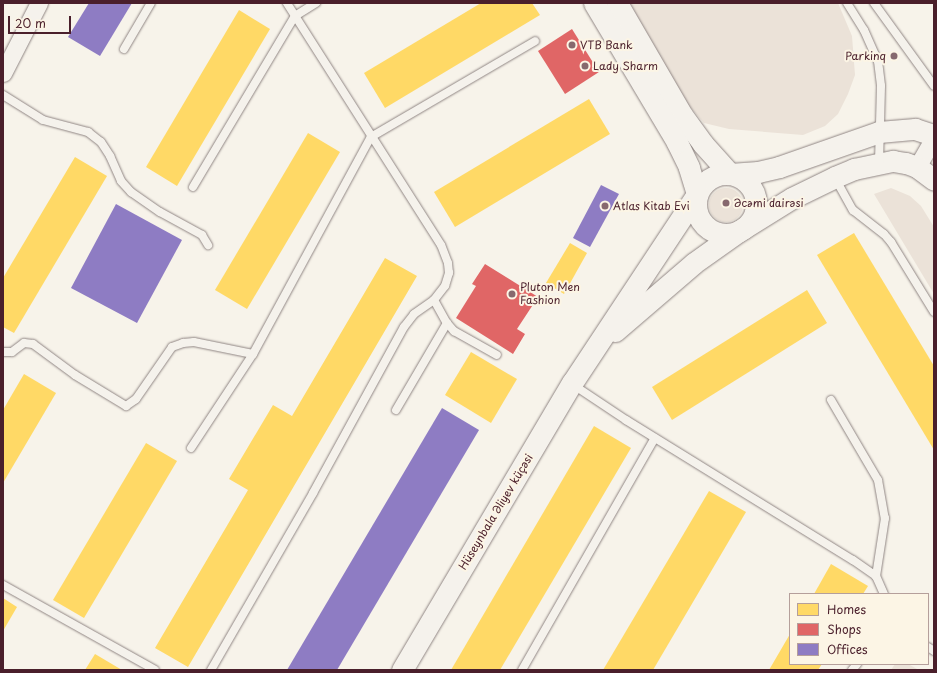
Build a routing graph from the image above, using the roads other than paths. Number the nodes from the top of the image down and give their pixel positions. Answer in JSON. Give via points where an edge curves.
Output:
{"nodes":[{"id":1,"x":39,"y":3,"type":"edge"},
{"id":2,"x":151,"y":3,"type":"edge"},
{"id":3,"x":287,"y":3,"type":"edge"},
{"id":4,"x":316,"y":3,"type":"edge"},
{"id":5,"x":594,"y":3,"type":"edge"},
{"id":6,"x":617,"y":3,"type":"edge"},
{"id":7,"x":847,"y":3,"type":"edge"},
{"id":8,"x":874,"y":3,"type":"edge"},
{"id":9,"x":295,"y":16,"type":"junction"},
{"id":10,"x":535,"y":41,"type":"dead end"},
{"id":11,"x":124,"y":49,"type":"dead end"},
{"id":12,"x":3,"y":73,"type":"edge"},
{"id":13,"x":934,"y":86,"type":"edge"},
{"id":14,"x":3,"y":95,"type":"edge"},
{"id":15,"x":879,"y":132,"type":"junction"},
{"id":16,"x":934,"y":136,"type":"edge"},
{"id":17,"x":371,"y":137,"type":"junction"},
{"id":18,"x":879,"y":163,"type":"junction"},
{"id":19,"x":917,"y":167,"type":"junction"},
{"id":20,"x":730,"y":174,"type":"junction"},
{"id":21,"x":835,"y":177,"type":"junction"},
{"id":22,"x":934,"y":180,"type":"edge"},
{"id":23,"x":193,"y":187,"type":"dead end"},
{"id":24,"x":697,"y":194,"type":"junction"},
{"id":25,"x":739,"y":231,"type":"junction"},
{"id":26,"x":208,"y":245,"type":"dead end"},
{"id":27,"x":434,"y":300,"type":"junction"},
{"id":28,"x":934,"y":312,"type":"edge"},
{"id":29,"x":447,"y":324,"type":"junction"},
{"id":30,"x":3,"y":352,"type":"edge"},
{"id":31,"x":253,"y":354,"type":"junction"},
{"id":32,"x":590,"y":354,"type":"junction"},
{"id":33,"x":497,"y":355,"type":"dead end"},
{"id":34,"x":572,"y":383,"type":"junction"},
{"id":35,"x":831,"y":400,"type":"dead end"},
{"id":36,"x":396,"y":410,"type":"dead end"},
{"id":37,"x":655,"y":438,"type":"junction"},
{"id":38,"x":191,"y":448,"type":"dead end"},
{"id":39,"x":876,"y":576,"type":"junction"},
{"id":40,"x":3,"y":585,"type":"edge"},
{"id":41,"x":884,"y":593,"type":"edge"},
{"id":42,"x":155,"y":670,"type":"edge"},
{"id":43,"x":211,"y":670,"type":"edge"},
{"id":44,"x":402,"y":670,"type":"edge"},
{"id":45,"x":522,"y":670,"type":"edge"}],
"edges":[{"from":1,"to":12,"type":"street"},
{"from":2,"to":11,"type":"lane"},
{"from":3,"to":9,"type":"lane"},
{"from":4,"to":9,"type":"lane"},
{"from":5,"to":24,"type":"street","via":[[677,142],[689,167]]},
{"from":6,"to":20,"type":"street","via":[[682,115],[700,141]]},
{"from":7,"to":15,"type":"lane","via":[[864,30],[878,61],[881,86]]},
{"from":8,"to":13,"type":"lane"},
{"from":9,"to":17,"type":"lane"},
{"from":9,"to":23,"type":"lane"},
{"from":10,"to":17,"type":"lane"},
{"from":14,"to":26,"type":"lane","via":[[43,120],[88,132],[100,142],[122,181],[132,192],[160,212],[202,235]]},
{"from":15,"to":16,"type":"street","via":[[915,129]]},
{"from":15,"to":18,"type":"lane"},
{"from":15,"to":20,"type":"street","via":[[779,168]]},
{"from":16,"to":19,"type":"street"},
{"from":17,"to":27,"type":"lane","via":[[441,245],[449,273],[445,286]]},
{"from":17,"to":31,"type":"lane"},
{"from":18,"to":19,"type":"street","via":[[906,162]]},
{"from":18,"to":21,"type":"street"},
{"from":19,"to":22,"type":"street"},
{"from":20,"to":24,"type":"street","via":[[722,174],[707,180]]},
{"from":20,"to":25,"type":"street","via":[[739,176],[747,182],[756,199],[753,218]]},
{"from":21,"to":25,"type":"street","via":[[792,198]]},
{"from":21,"to":28,"type":"lane","via":[[853,210],[884,234],[894,246]]},
{"from":24,"to":25,"type":"street","via":[[697,214],[706,226],[719,234]]},
{"from":24,"to":32,"type":"street"},
{"from":25,"to":32,"type":"street","via":[[656,294]]},
{"from":27,"to":29,"type":"lane"},
{"from":27,"to":43,"type":"lane","via":[[414,314],[404,327],[313,493]]},
{"from":29,"to":33,"type":"lane","via":[[454,331]]},
{"from":29,"to":36,"type":"lane"},
{"from":30,"to":31,"type":"lane","via":[[12,352],[24,343],[33,344],[126,406],[136,399],[172,347],[194,342]]},
{"from":31,"to":38,"type":"lane"},
{"from":32,"to":34,"type":"street","name":"Hüseynbala Əliyev küçəsi"},
{"from":34,"to":37,"type":"lane"},
{"from":34,"to":44,"type":"street","name":"Hüseynbala Əliyev küçəsi"},
{"from":35,"to":39,"type":"lane","via":[[878,480],[885,518]]},
{"from":37,"to":39,"type":"lane"},
{"from":37,"to":45,"type":"lane"},
{"from":39,"to":41,"type":"lane"},
{"from":40,"to":42,"type":"lane"}]}
